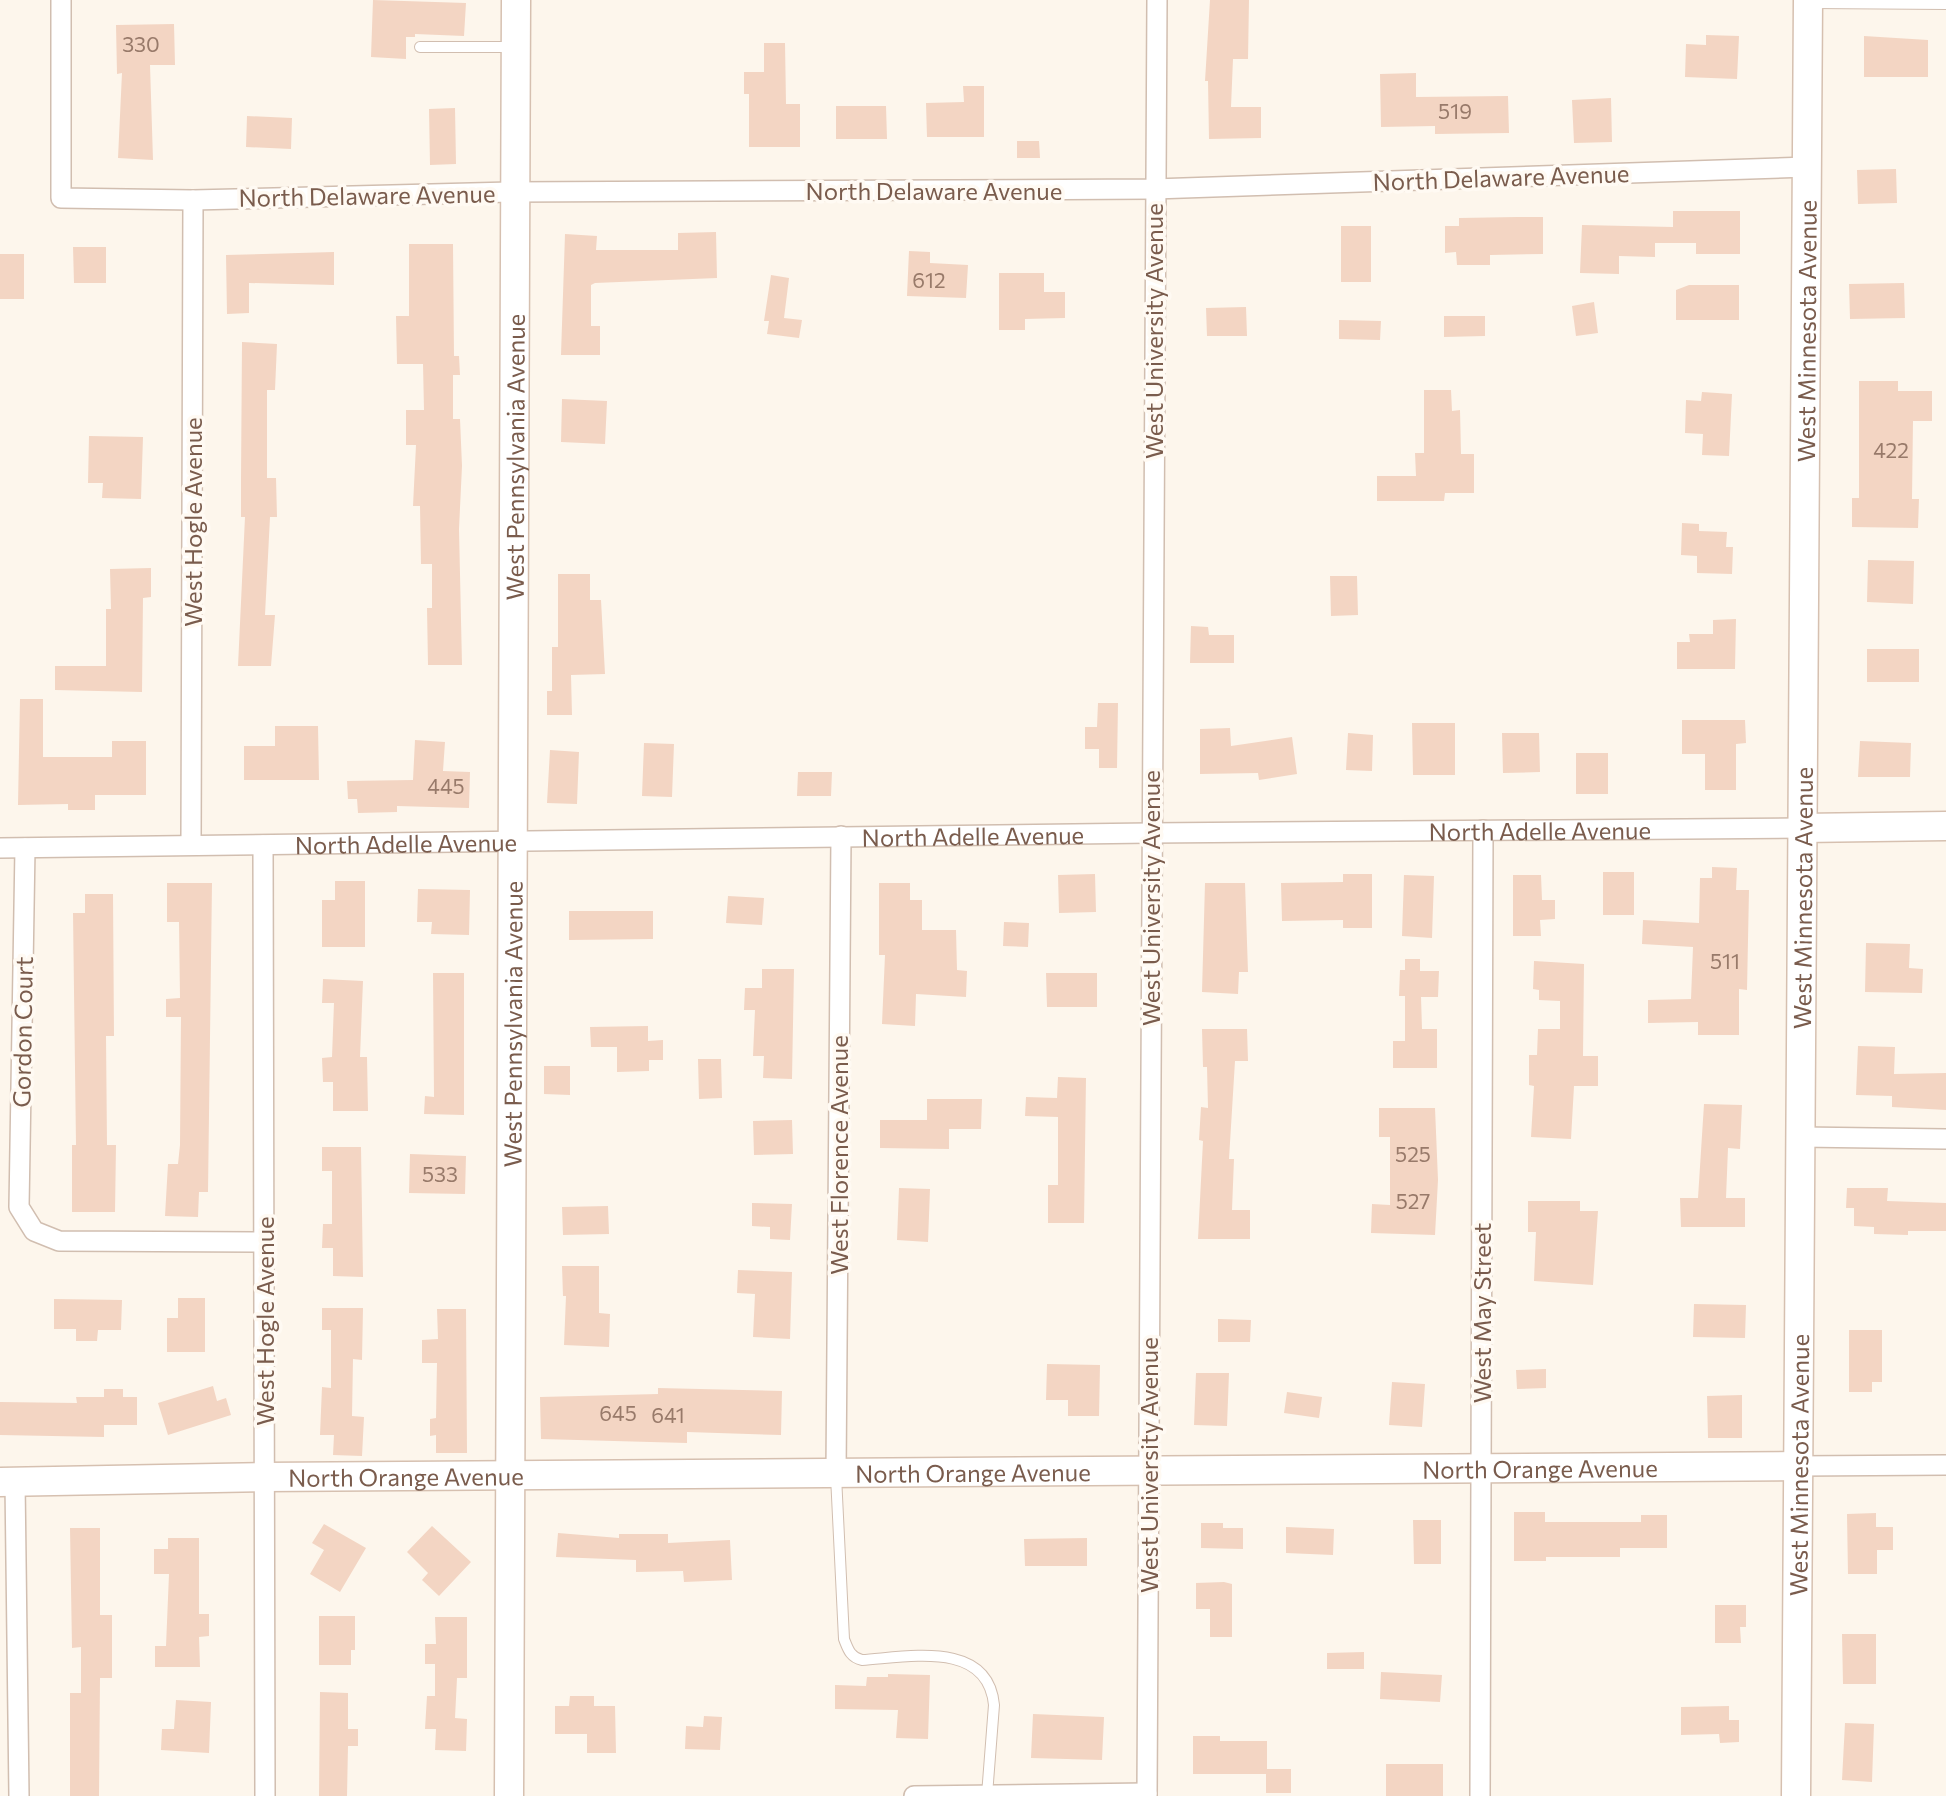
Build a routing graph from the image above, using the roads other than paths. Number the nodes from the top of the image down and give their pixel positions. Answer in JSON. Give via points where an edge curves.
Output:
{"nodes":[{"id":1,"x":61,"y":0,"type":"edge"},
{"id":2,"x":516,"y":0,"type":"edge"},
{"id":3,"x":1157,"y":0,"type":"edge"},
{"id":4,"x":1808,"y":1,"type":"edge"},
{"id":5,"x":1946,"y":4,"type":"edge"},
{"id":6,"x":420,"y":47,"type":"dead end"},
{"id":7,"x":516,"y":47,"type":"junction"},
{"id":8,"x":1807,"y":167,"type":"junction"},
{"id":9,"x":1154,"y":189,"type":"junction"},
{"id":10,"x":513,"y":192,"type":"junction"},
{"id":11,"x":193,"y":200,"type":"junction"},
{"id":12,"x":1946,"y":826,"type":"edge"},
{"id":13,"x":1802,"y":828,"type":"junction"},
{"id":14,"x":1483,"y":830,"type":"junction"},
{"id":15,"x":1150,"y":832,"type":"junction"},
{"id":16,"x":841,"y":836,"type":"junction"},
{"id":17,"x":511,"y":840,"type":"junction"},
{"id":18,"x":191,"y":844,"type":"junction"},
{"id":19,"x":263,"y":845,"type":"junction"},
{"id":20,"x":0,"y":848,"type":"edge"},
{"id":21,"x":25,"y":848,"type":"junction"},
{"id":22,"x":1801,"y":1137,"type":"junction"},
{"id":23,"x":1946,"y":1139,"type":"edge"},
{"id":24,"x":264,"y":1242,"type":"junction"},
{"id":25,"x":1946,"y":1465,"type":"edge"},
{"id":26,"x":1798,"y":1466,"type":"junction"},
{"id":27,"x":1481,"y":1470,"type":"junction"},
{"id":28,"x":1147,"y":1471,"type":"junction"},
{"id":29,"x":836,"y":1473,"type":"junction"},
{"id":30,"x":264,"y":1477,"type":"junction"},
{"id":31,"x":510,"y":1477,"type":"junction"},
{"id":32,"x":7,"y":1482,"type":"edge"},
{"id":33,"x":987,"y":1795,"type":"edge"},
{"id":34,"x":1147,"y":1795,"type":"edge"},
{"id":35,"x":19,"y":1796,"type":"edge"},
{"id":36,"x":265,"y":1796,"type":"edge"},
{"id":37,"x":509,"y":1796,"type":"edge"},
{"id":38,"x":914,"y":1796,"type":"edge"},
{"id":39,"x":1479,"y":1796,"type":"edge"},
{"id":40,"x":1796,"y":1796,"type":"edge"}],
"edges":[{"from":1,"to":11,"type":"street","name":"North Delaware Avenue","via":[[61,198]]},
{"from":2,"to":7,"type":"street","name":"West Pennsylvania Avenue"},
{"from":3,"to":9,"type":"street","name":"West University Avenue"},
{"from":4,"to":5,"type":"lane"},
{"from":4,"to":8,"type":"street","name":"West Minnesota Avenue"},
{"from":6,"to":7,"type":"lane"},
{"from":7,"to":10,"type":"street","name":"West Pennsylvania Avenue"},
{"from":8,"to":9,"type":"street","name":"North Delaware Avenue"},
{"from":8,"to":13,"type":"street","name":"West Minnesota Avenue"},
{"from":9,"to":10,"type":"street","name":"North Delaware Avenue"},
{"from":9,"to":15,"type":"street","name":"West University Avenue"},
{"from":10,"to":11,"type":"street","name":"North Delaware Avenue"},
{"from":10,"to":17,"type":"street","name":"West Pennsylvania Avenue"},
{"from":11,"to":18,"type":"street","name":"West Hogle Avenue"},
{"from":12,"to":13,"type":"street","name":"North Adelle Avenue"},
{"from":13,"to":14,"type":"street","name":"North Adelle Avenue"},
{"from":13,"to":22,"type":"street","name":"West Minnesota Avenue"},
{"from":14,"to":15,"type":"street","name":"North Adelle Avenue"},
{"from":14,"to":27,"type":"street","name":"West May Street"},
{"from":15,"to":16,"type":"street","name":"North Adelle Avenue"},
{"from":15,"to":28,"type":"street","name":"West University Avenue"},
{"from":16,"to":17,"type":"street","name":"North Adelle Avenue"},
{"from":16,"to":29,"type":"street","name":"West Florence Avenue"},
{"from":17,"to":19,"type":"street","name":"North Adelle Avenue"},
{"from":17,"to":31,"type":"street","name":"West Pennsylvania Avenue"},
{"from":18,"to":19,"type":"street","name":"North Adelle Avenue"},
{"from":18,"to":21,"type":"street","name":"North Adelle Avenue"},
{"from":19,"to":24,"type":"street","name":"West Hogle Avenue"},
{"from":20,"to":21,"type":"street","name":"North Adelle Avenue"},
{"from":21,"to":24,"type":"street","name":"Gordon Court","via":[[19,1207],[34,1231],[59,1241]]},
{"from":22,"to":23,"type":"street"},
{"from":22,"to":26,"type":"street","name":"West Minnesota Avenue"},
{"from":24,"to":30,"type":"street","name":"West Hogle Avenue"},
{"from":25,"to":26,"type":"street","name":"North Orange Avenue"},
{"from":26,"to":27,"type":"street","name":"North Orange Avenue"},
{"from":26,"to":40,"type":"street","name":"West Minnesota Avenue"},
{"from":27,"to":28,"type":"street","name":"North Orange Avenue"},
{"from":27,"to":39,"type":"street","name":"West May Street"},
{"from":28,"to":29,"type":"street","name":"North Orange Avenue"},
{"from":28,"to":34,"type":"street","name":"West University Avenue"},
{"from":29,"to":31,"type":"street","name":"North Orange Avenue"},
{"from":29,"to":33,"type":"lane","via":[[848,1650],[862,1660],[953,1658],[972,1663],[985,1675],[995,1705]]},
{"from":30,"to":31,"type":"street","name":"North Orange Avenue"},
{"from":30,"to":32,"type":"street","name":"North Orange Avenue"},
{"from":30,"to":36,"type":"street","name":"West Hogle Avenue"},
{"from":31,"to":37,"type":"street","name":"West Pennsylvania Avenue"},
{"from":32,"to":35,"type":"street"},
{"from":33,"to":34,"type":"street"},
{"from":33,"to":38,"type":"street"}]}
